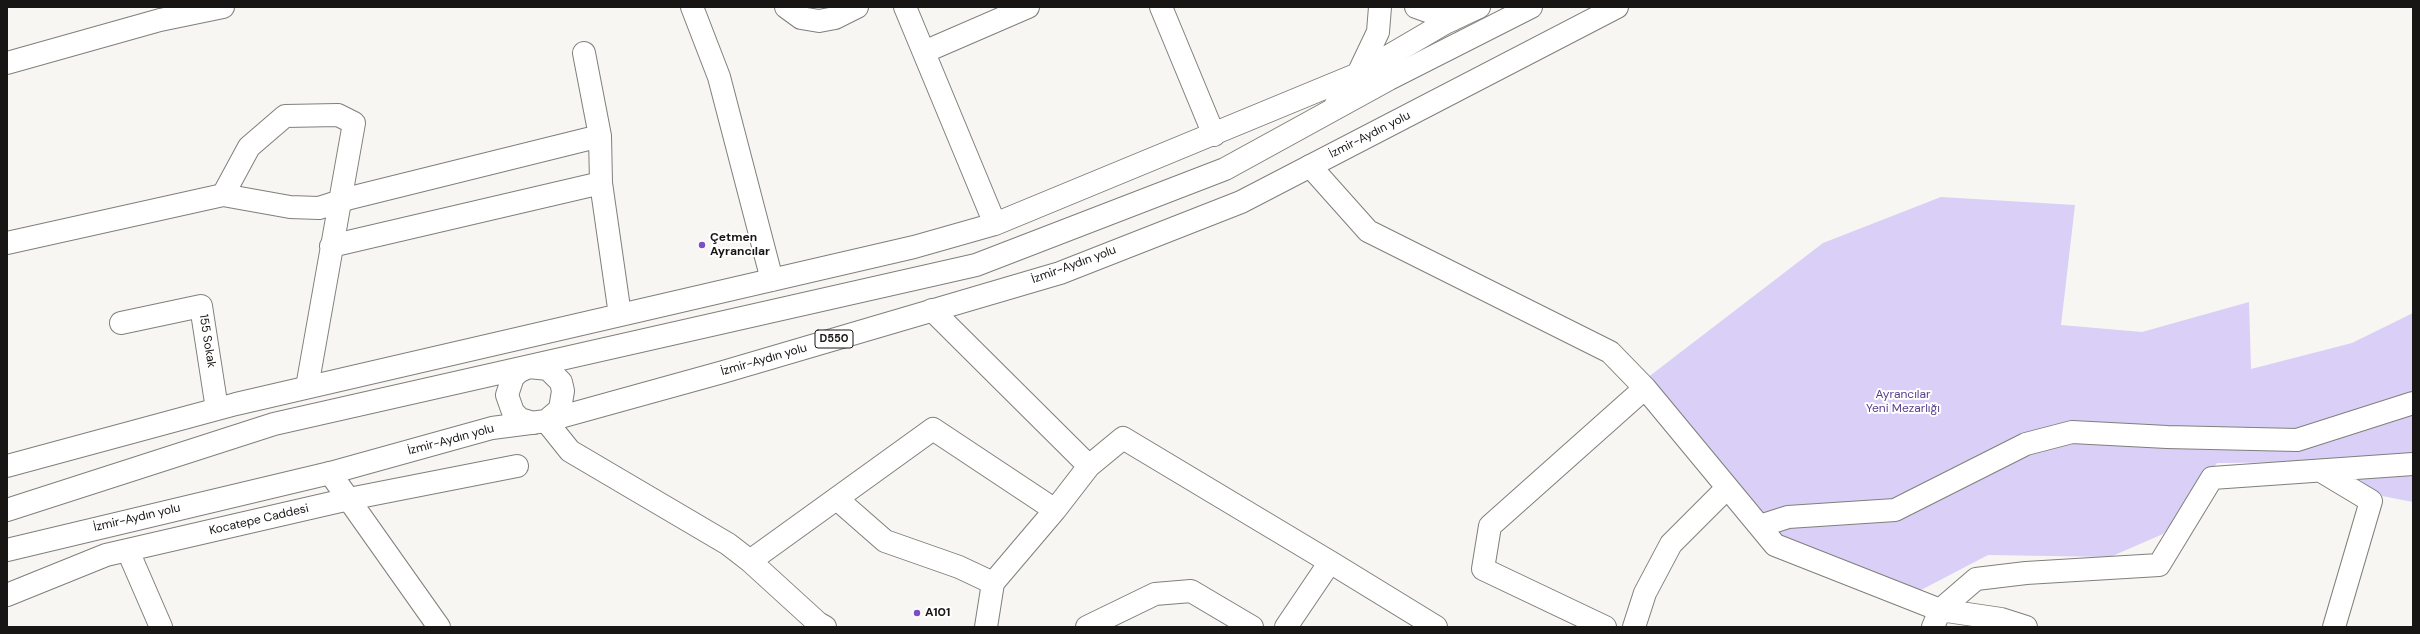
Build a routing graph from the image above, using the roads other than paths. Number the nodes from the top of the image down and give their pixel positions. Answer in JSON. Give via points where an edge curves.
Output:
{"nodes":[{"id":1,"x":223,"y":7,"type":"edge"},
{"id":2,"x":692,"y":7,"type":"edge"},
{"id":3,"x":786,"y":7,"type":"edge"},
{"id":4,"x":857,"y":7,"type":"edge"},
{"id":5,"x":905,"y":7,"type":"edge"},
{"id":6,"x":1028,"y":7,"type":"edge"},
{"id":7,"x":1161,"y":7,"type":"edge"},
{"id":8,"x":1380,"y":7,"type":"edge"},
{"id":9,"x":1416,"y":7,"type":"edge"},
{"id":10,"x":1479,"y":7,"type":"edge"},
{"id":11,"x":1532,"y":7,"type":"edge"},
{"id":12,"x":1617,"y":7,"type":"edge"},
{"id":13,"x":161,"y":13,"type":"edge"},
{"id":14,"x":1452,"y":20,"type":"junction"},
{"id":15,"x":924,"y":52,"type":"junction"},
{"id":16,"x":584,"y":53,"type":"dead end"},
{"id":17,"x":7,"y":63,"type":"edge"},
{"id":18,"x":1358,"y":74,"type":"junction"},
{"id":19,"x":1390,"y":79,"type":"junction"},
{"id":20,"x":1332,"y":110,"type":"junction"},
{"id":21,"x":1214,"y":135,"type":"junction"},
{"id":22,"x":600,"y":136,"type":"junction"},
{"id":23,"x":1310,"y":166,"type":"junction"},
{"id":24,"x":601,"y":183,"type":"junction"},
{"id":25,"x":223,"y":195,"type":"junction"},
{"id":26,"x":339,"y":202,"type":"junction"},
{"id":27,"x":995,"y":224,"type":"junction"},
{"id":28,"x":7,"y":243,"type":"edge"},
{"id":29,"x":331,"y":246,"type":"junction"},
{"id":30,"x":772,"y":280,"type":"junction"},
{"id":31,"x":932,"y":310,"type":"junction"},
{"id":32,"x":620,"y":315,"type":"junction"},
{"id":33,"x":121,"y":323,"type":"dead end"},
{"id":34,"x":529,"y":367,"type":"junction"},
{"id":35,"x":308,"y":387,"type":"junction"},
{"id":36,"x":1645,"y":388,"type":"junction"},
{"id":37,"x":2413,"y":403,"type":"edge"},
{"id":38,"x":217,"y":409,"type":"junction"},
{"id":39,"x":540,"y":422,"type":"junction"},
{"id":40,"x":2413,"y":464,"type":"edge"},
{"id":41,"x":7,"y":466,"type":"edge"},
{"id":42,"x":517,"y":466,"type":"dead end"},
{"id":43,"x":1089,"y":466,"type":"junction"},
{"id":44,"x":2321,"y":471,"type":"junction"},
{"id":45,"x":330,"y":473,"type":"junction"},
{"id":46,"x":1727,"y":488,"type":"junction"},
{"id":47,"x":349,"y":499,"type":"junction"},
{"id":48,"x":837,"y":499,"type":"junction"},
{"id":49,"x":7,"y":510,"type":"edge"},
{"id":50,"x":1055,"y":510,"type":"junction"},
{"id":51,"x":1760,"y":526,"type":"junction"},
{"id":52,"x":7,"y":550,"type":"edge"},
{"id":53,"x":128,"y":551,"type":"junction"},
{"id":54,"x":750,"y":561,"type":"junction"},
{"id":55,"x":1330,"y":562,"type":"junction"},
{"id":56,"x":993,"y":583,"type":"junction"},
{"id":57,"x":7,"y":595,"type":"edge"},
{"id":58,"x":1937,"y":619,"type":"edge"},
{"id":59,"x":820,"y":626,"type":"edge"},
{"id":60,"x":161,"y":627,"type":"edge"},
{"id":61,"x":439,"y":627,"type":"edge"},
{"id":62,"x":986,"y":627,"type":"edge"},
{"id":63,"x":1087,"y":627,"type":"edge"},
{"id":64,"x":1252,"y":627,"type":"edge"},
{"id":65,"x":1286,"y":627,"type":"edge"},
{"id":66,"x":1436,"y":627,"type":"edge"},
{"id":67,"x":1605,"y":627,"type":"edge"},
{"id":68,"x":1634,"y":627,"type":"edge"},
{"id":69,"x":2026,"y":627,"type":"edge"},
{"id":70,"x":2334,"y":627,"type":"edge"}],
"edges":[{"from":1,"to":13,"type":"main road"},
{"from":2,"to":30,"type":"main road","via":[[719,76]]},
{"from":3,"to":4,"type":"main road","via":[[801,18],[819,21],[835,18]]},
{"from":5,"to":15,"type":"main road"},
{"from":6,"to":15,"type":"main road"},
{"from":7,"to":21,"type":"main road"},
{"from":8,"to":18,"type":"main road","via":[[1378,32]]},
{"from":9,"to":14,"type":"main road"},
{"from":10,"to":14,"type":"main road"},
{"from":11,"to":19,"type":"main road"},
{"from":12,"to":23,"type":"main road","name":"İzmir-Aydın yolu","number":"D550"},
{"from":13,"to":17,"type":"main road"},
{"from":14,"to":18,"type":"main road"},
{"from":15,"to":27,"type":"main road"},
{"from":16,"to":22,"type":"main road"},
{"from":18,"to":19,"type":"main road"},
{"from":18,"to":20,"type":"main road"},
{"from":18,"to":21,"type":"main road"},
{"from":19,"to":20,"type":"main road"},
{"from":20,"to":34,"type":"main road","via":[[1224,169],[976,265]]},
{"from":21,"to":27,"type":"main road"},
{"from":22,"to":24,"type":"main road"},
{"from":22,"to":26,"type":"main road"},
{"from":23,"to":31,"type":"main road","name":"İzmir-Aydın yolu","number":"D550","via":[[1240,202],[1060,273]]},
{"from":23,"to":36,"type":"main road","via":[[1368,231],[1610,352]]},
{"from":24,"to":29,"type":"main road"},
{"from":24,"to":32,"type":"main road"},
{"from":25,"to":26,"type":"main road","via":[[290,207],[319,208]]},
{"from":25,"to":26,"type":"main road","via":[[248,147],[285,116],[338,115],[354,123]]},
{"from":25,"to":28,"type":"main road"},
{"from":26,"to":29,"type":"main road"},
{"from":27,"to":30,"type":"main road","via":[[914,247]]},
{"from":29,"to":35,"type":"main road"},
{"from":30,"to":32,"type":"main road"},
{"from":31,"to":39,"type":"main road","name":"İzmir-Aydın yolu","number":"D550"},
{"from":31,"to":43,"type":"main road"},
{"from":32,"to":35,"type":"main road"},
{"from":33,"to":38,"type":"main road","name":"155 Sokak","via":[[201,306]]},
{"from":34,"to":39,"type":"main road","via":[[513,377],[507,395],[513,412],[520,419]]},
{"from":34,"to":39,"type":"main road","via":[[548,369],[555,374],[562,386],[563,400],[560,409]]},
{"from":34,"to":49,"type":"main road","via":[[274,424]]},
{"from":35,"to":38,"type":"main road"},
{"from":36,"to":46,"type":"main road"},
{"from":36,"to":67,"type":"main road","via":[[1490,526],[1483,569]]},
{"from":37,"to":51,"type":"main road","via":[[2297,440],[2072,432],[2026,444],[1895,510],[1788,517]]},
{"from":38,"to":41,"type":"main road"},
{"from":39,"to":45,"type":"main road","name":"İzmir-Aydın yolu","number":"D550","via":[[492,428]]},
{"from":39,"to":54,"type":"main road","via":[[570,451],[728,544]]},
{"from":40,"to":44,"type":"main road"},
{"from":42,"to":47,"type":"main road","name":"Kocatepe Caddesi"},
{"from":43,"to":50,"type":"main road"},
{"from":43,"to":55,"type":"main road","via":[[1123,438]]},
{"from":44,"to":58,"type":"main road","via":[[2212,478],[2159,565],[2026,573],[1976,579]]},
{"from":44,"to":70,"type":"main road","via":[[2371,501]]},
{"from":45,"to":47,"type":"main road"},
{"from":45,"to":52,"type":"main road","name":"İzmir-Aydın yolu","number":"D550"},
{"from":46,"to":51,"type":"main road"},
{"from":46,"to":68,"type":"main road","via":[[1671,544],[1645,593]]},
{"from":47,"to":53,"type":"main road","name":"Kocatepe Caddesi"},
{"from":47,"to":61,"type":"main road"},
{"from":48,"to":50,"type":"main road","via":[[933,429]]},
{"from":48,"to":54,"type":"main road"},
{"from":48,"to":56,"type":"main road","via":[[886,541],[959,567]]},
{"from":50,"to":56,"type":"main road"},
{"from":51,"to":58,"type":"main road","via":[[1775,545]]},
{"from":53,"to":57,"type":"main road","name":"Kocatepe Caddesi","via":[[106,555]]},
{"from":53,"to":60,"type":"main road"},
{"from":54,"to":59,"type":"main road"},
{"from":55,"to":65,"type":"main road"},
{"from":55,"to":66,"type":"main road"},
{"from":56,"to":62,"type":"main road"},
{"from":58,"to":69,"type":"main road","via":[[2001,619]]},
{"from":63,"to":64,"type":"main road","via":[[1155,594],[1192,590]]}]}
